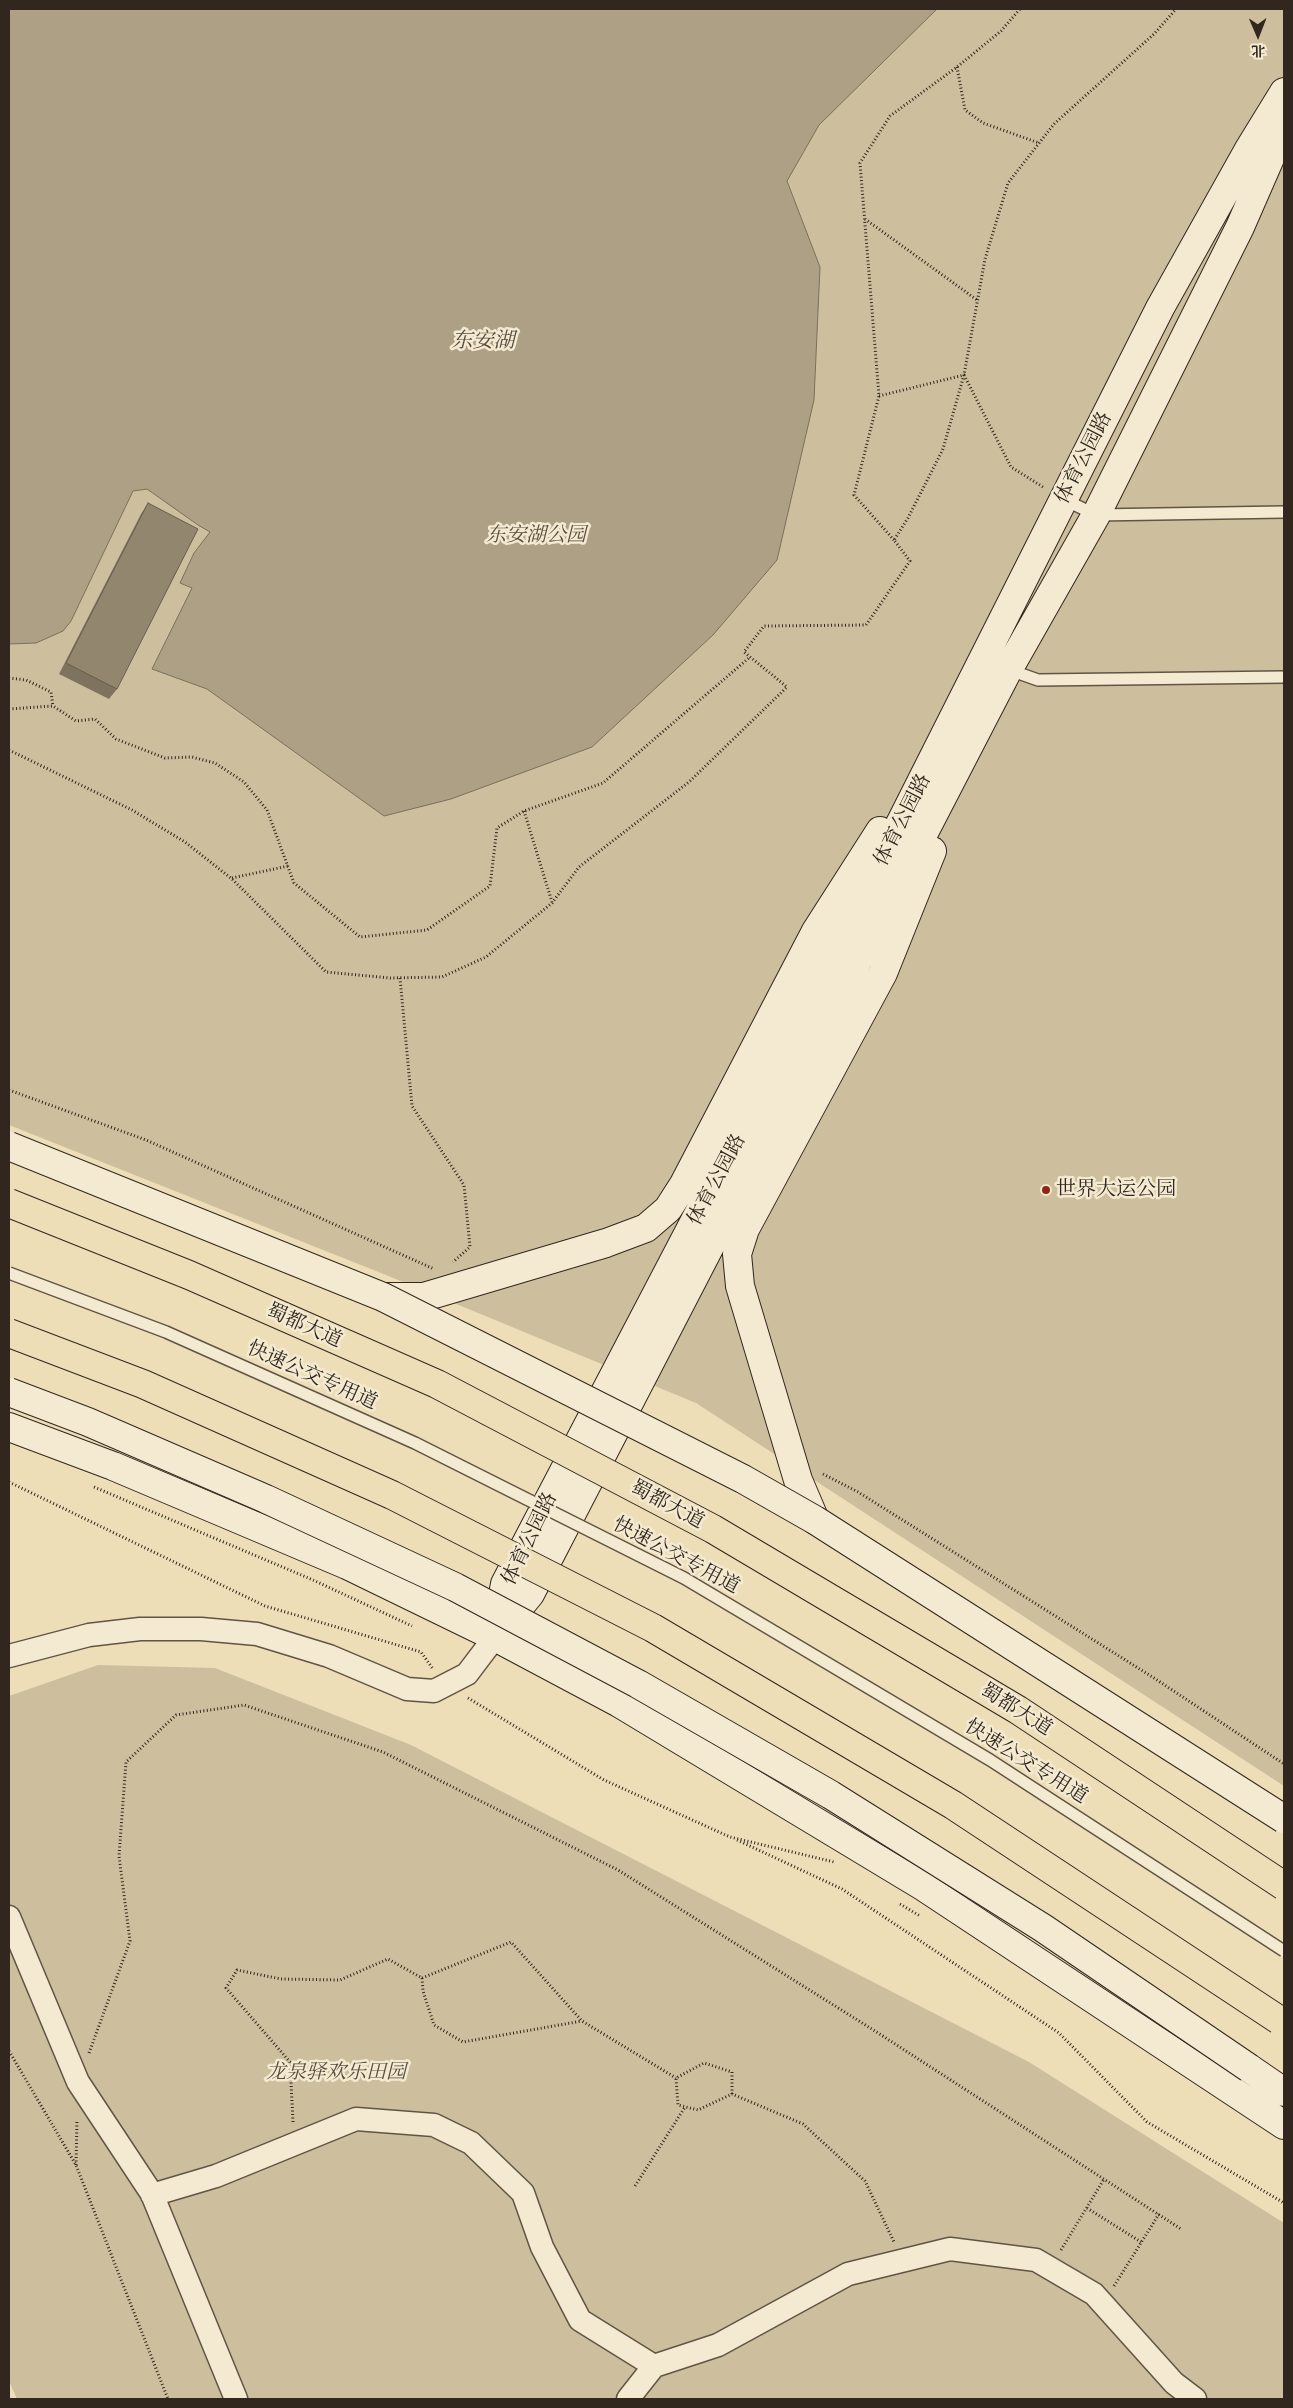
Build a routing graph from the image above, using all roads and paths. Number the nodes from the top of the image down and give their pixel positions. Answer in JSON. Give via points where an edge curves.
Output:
{"nodes":[{"id":1,"x":1020,"y":9,"type":"edge"},
{"id":2,"x":1176,"y":9,"type":"edge"},
{"id":3,"x":957,"y":67,"type":"junction"},
{"id":4,"x":1284,"y":92,"type":"edge"},
{"id":5,"x":1284,"y":126,"type":"edge"},
{"id":6,"x":1039,"y":144,"type":"junction"},
{"id":7,"x":865,"y":219,"type":"junction"},
{"id":8,"x":977,"y":300,"type":"junction"},
{"id":9,"x":964,"y":375,"type":"junction"},
{"id":10,"x":879,"y":396,"type":"junction"},
{"id":11,"x":1063,"y":499,"type":"junction"},
{"id":12,"x":1284,"y":512,"type":"edge"},
{"id":13,"x":1096,"y":515,"type":"junction"},
{"id":14,"x":894,"y":540,"type":"junction"},
{"id":15,"x":750,"y":657,"type":"junction"},
{"id":16,"x":997,"y":664,"type":"junction"},
{"id":17,"x":1284,"y":677,"type":"edge"},
{"id":18,"x":9,"y":678,"type":"edge"},
{"id":19,"x":976,"y":705,"type":"junction"},
{"id":20,"x":53,"y":706,"type":"junction"},
{"id":21,"x":9,"y":709,"type":"edge"},
{"id":22,"x":9,"y":750,"type":"edge"},
{"id":23,"x":524,"y":811,"type":"junction"},
{"id":24,"x":288,"y":866,"type":"junction"},
{"id":25,"x":232,"y":879,"type":"junction"},
{"id":26,"x":552,"y":903,"type":"junction"},
{"id":27,"x":400,"y":978,"type":"junction"},
{"id":28,"x":9,"y":1090,"type":"edge"},
{"id":29,"x":9,"y":1146,"type":"edge"},
{"id":30,"x":9,"y":1203,"type":"edge"},
{"id":31,"x":9,"y":1272,"type":"edge"},
{"id":32,"x":447,"y":1280,"type":"junction"},
{"id":33,"x":383,"y":1297,"type":"junction"},
{"id":34,"x":9,"y":1332,"type":"edge"},
{"id":35,"x":9,"y":1392,"type":"edge"},
{"id":36,"x":9,"y":1427,"type":"edge"},
{"id":37,"x":791,"y":1457,"type":"junction"},
{"id":38,"x":9,"y":1482,"type":"edge"},
{"id":39,"x":89,"y":1485,"type":"dead end"},
{"id":40,"x":815,"y":1520,"type":"junction"},
{"id":41,"x":418,"y":1628,"type":"dead end"},
{"id":42,"x":494,"y":1637,"type":"junction"},
{"id":43,"x":9,"y":1656,"type":"edge"},
{"id":44,"x":445,"y":1685,"type":"junction"},
{"id":45,"x":1284,"y":1764,"type":"edge"},
{"id":46,"x":1284,"y":1819,"type":"edge"},
{"id":47,"x":730,"y":1837,"type":"junction"},
{"id":48,"x":836,"y":1863,"type":"dead end"},
{"id":49,"x":1284,"y":1886,"type":"edge"},
{"id":50,"x":894,"y":1900,"type":"dead end"},
{"id":51,"x":9,"y":1917,"type":"edge"},
{"id":52,"x":928,"y":1921,"type":"dead end"},
{"id":53,"x":1284,"y":1951,"type":"edge"},
{"id":54,"x":422,"y":1978,"type":"junction"},
{"id":55,"x":1279,"y":2020,"type":"dead end"},
{"id":56,"x":582,"y":2021,"type":"junction"},
{"id":57,"x":9,"y":2051,"type":"edge"},
{"id":58,"x":676,"y":2078,"type":"junction"},
{"id":59,"x":78,"y":2082,"type":"junction"},
{"id":60,"x":1284,"y":2092,"type":"edge"},
{"id":61,"x":732,"y":2094,"type":"junction"},
{"id":62,"x":686,"y":2107,"type":"junction"},
{"id":63,"x":78,"y":2119,"type":"dead end"},
{"id":64,"x":294,"y":2124,"type":"dead end"},
{"id":65,"x":1284,"y":2125,"type":"edge"},
{"id":66,"x":76,"y":2165,"type":"junction"},
{"id":67,"x":1104,"y":2178,"type":"junction"},
{"id":68,"x":635,"y":2186,"type":"dead end"},
{"id":69,"x":152,"y":2195,"type":"junction"},
{"id":70,"x":1284,"y":2203,"type":"edge"},
{"id":71,"x":1086,"y":2208,"type":"junction"},
{"id":72,"x":1159,"y":2214,"type":"junction"},
{"id":73,"x":1181,"y":2228,"type":"dead end"},
{"id":74,"x":1141,"y":2242,"type":"junction"},
{"id":75,"x":904,"y":2260,"type":"junction"},
{"id":76,"x":1050,"y":2268,"type":"junction"},
{"id":77,"x":1103,"y":2304,"type":"junction"},
{"id":78,"x":654,"y":2366,"type":"junction"},
{"id":79,"x":168,"y":2399,"type":"edge"},
{"id":80,"x":236,"y":2399,"type":"edge"},
{"id":81,"x":628,"y":2399,"type":"edge"},
{"id":82,"x":1196,"y":2399,"type":"edge"}],
"edges":[{"from":1,"to":3,"type":"path","via":[[1001,31]]},
{"from":2,"to":6,"type":"path","via":[[1154,34],[1054,124]]},
{"from":3,"to":6,"type":"path","via":[[965,110],[982,123],[1011,131]]},
{"from":3,"to":7,"type":"path","via":[[890,116],[860,163]]},
{"from":4,"to":11,"type":"main road","name":"体育公园路","via":[[1160,308]]},
{"from":5,"to":13,"type":"main road","name":"体育公园路","via":[[1240,227]]},
{"from":6,"to":8,"type":"path","via":[[1008,183],[985,259]]},
{"from":7,"to":8,"type":"path"},
{"from":7,"to":10,"type":"path"},
{"from":8,"to":9,"type":"path"},
{"from":9,"to":10,"type":"path"},
{"from":9,"to":11,"type":"path","via":[[1011,467]]},
{"from":9,"to":14,"type":"path","via":[[944,449]]},
{"from":10,"to":14,"type":"path","via":[[854,495]]},
{"from":11,"to":13,"type":"lane"},
{"from":11,"to":16,"type":"main road","name":"体育公园路"},
{"from":12,"to":13,"type":"lane"},
{"from":13,"to":16,"type":"main road","name":"体育公园路"},
{"from":14,"to":15,"type":"path","via":[[910,561],[866,625],[764,626],[744,652]]},
{"from":15,"to":23,"type":"path","via":[[603,783]]},
{"from":15,"to":26,"type":"path","via":[[786,687],[689,782],[579,867]]},
{"from":16,"to":17,"type":"lane","via":[[1038,680]]},
{"from":16,"to":19,"type":"main road","name":"体育公园路"},
{"from":18,"to":20,"type":"path","via":[[26,680],[51,692]]},
{"from":19,"to":32,"type":"main road","via":[[816,931],[668,1209],[646,1228],[606,1243]]},
{"from":19,"to":37,"type":"main road","via":[[882,973],[745,1230],[737,1254],[740,1286]]},
{"from":19,"to":42,"type":"main road","name":"体育公园路","via":[[835,954],[506,1584]]},
{"from":20,"to":21,"type":"path"},
{"from":20,"to":24,"type":"path","via":[[76,721],[95,719],[116,739],[166,758],[192,757],[215,763],[244,782],[267,810]]},
{"from":22,"to":25,"type":"path","via":[[132,810],[185,842]]},
{"from":23,"to":24,"type":"path","via":[[497,828],[490,886],[427,930],[360,937],[294,883]]},
{"from":23,"to":26,"type":"path"},
{"from":24,"to":25,"type":"path"},
{"from":25,"to":27,"type":"path","via":[[326,972]]},
{"from":26,"to":27,"type":"path","via":[[486,957],[442,977]]},
{"from":27,"to":32,"type":"path","via":[[412,1106],[464,1185],[470,1247]]},
{"from":28,"to":32,"type":"path","via":[[146,1140]]},
{"from":29,"to":33,"type":"main road","bridge":true},
{"from":30,"to":49,"type":"highway","name":"蜀都大道","bridge":true,"via":[[189,1275],[436,1384],[713,1529],[1018,1710]]},
{"from":31,"to":53,"type":"lane","name":"快速公交专用道","bridge":true,"via":[[166,1332],[415,1443],[684,1578],[990,1760]]},
{"from":32,"to":33,"type":"main road","via":[[424,1297]]},
{"from":33,"to":40,"type":"main road","bridge":true,"via":[[743,1479]]},
{"from":34,"to":55,"type":"highway","bridge":true,"via":[[143,1384],[392,1495],[653,1628],[952,1805]]},
{"from":35,"to":60,"type":"main road","bridge":true,"via":[[88,1422],[266,1499],[455,1587],[638,1684],[831,1794],[1043,1928]]},
{"from":36,"to":42,"type":"main road","via":[[113,1466],[347,1565]]},
{"from":37,"to":40,"type":"main road"},
{"from":37,"to":45,"type":"path","via":[[858,1492],[1154,1678]]},
{"from":38,"to":44,"type":"path","via":[[265,1606],[420,1652]]},
{"from":39,"to":41,"type":"path"},
{"from":40,"to":46,"type":"main road","bridge":true},
{"from":42,"to":44,"type":"street","via":[[466,1674]]},
{"from":42,"to":65,"type":"main road","via":[[619,1703],[924,1887]]},
{"from":43,"to":44,"type":"street","via":[[89,1635],[140,1629],[201,1629],[257,1634],[329,1656],[406,1689],[434,1690]]},
{"from":44,"to":47,"type":"path","via":[[604,1780]]},
{"from":47,"to":48,"type":"path"},
{"from":47,"to":70,"type":"path","via":[[842,1889],[1060,2034],[1147,2122]]},
{"from":50,"to":52,"type":"path"},
{"from":51,"to":59,"type":"street"},
{"from":54,"to":56,"type":"path","via":[[511,1942]]},
{"from":54,"to":56,"type":"path","via":[[434,2025],[463,2042]]},
{"from":54,"to":64,"type":"path","via":[[388,1959],[340,1980],[281,1979],[237,1970],[226,1988],[290,2062]]},
{"from":56,"to":58,"type":"path"},
{"from":57,"to":66,"type":"path"},
{"from":58,"to":61,"type":"path","via":[[704,2063],[732,2072]]},
{"from":58,"to":62,"type":"path","via":[[678,2105]]},
{"from":59,"to":67,"type":"path","via":[[130,1941],[120,1856],[126,1762],[176,1716],[244,1705],[383,1752],[618,1870]]},
{"from":59,"to":69,"type":"street"},
{"from":61,"to":62,"type":"path","via":[[698,2110]]},
{"from":61,"to":75,"type":"path","via":[[803,2124],[865,2181]]},
{"from":62,"to":68,"type":"path"},
{"from":63,"to":66,"type":"path"},
{"from":66,"to":79,"type":"path"},
{"from":67,"to":71,"type":"path"},
{"from":67,"to":72,"type":"path"},
{"from":69,"to":78,"type":"street","via":[[216,2176],[356,2119],[434,2125],[471,2143],[524,2193],[542,2247],[580,2320]]},
{"from":69,"to":80,"type":"street"},
{"from":71,"to":74,"type":"path"},
{"from":71,"to":76,"type":"path"},
{"from":72,"to":73,"type":"path"},
{"from":72,"to":74,"type":"path"},
{"from":74,"to":77,"type":"path"},
{"from":75,"to":76,"type":"street","via":[[950,2249],[1036,2260]]},
{"from":75,"to":78,"type":"street","via":[[848,2274],[718,2345]]},
{"from":76,"to":77,"type":"street","via":[[1094,2294]]},
{"from":77,"to":82,"type":"street","via":[[1174,2382]]},
{"from":78,"to":81,"type":"street"}]}
